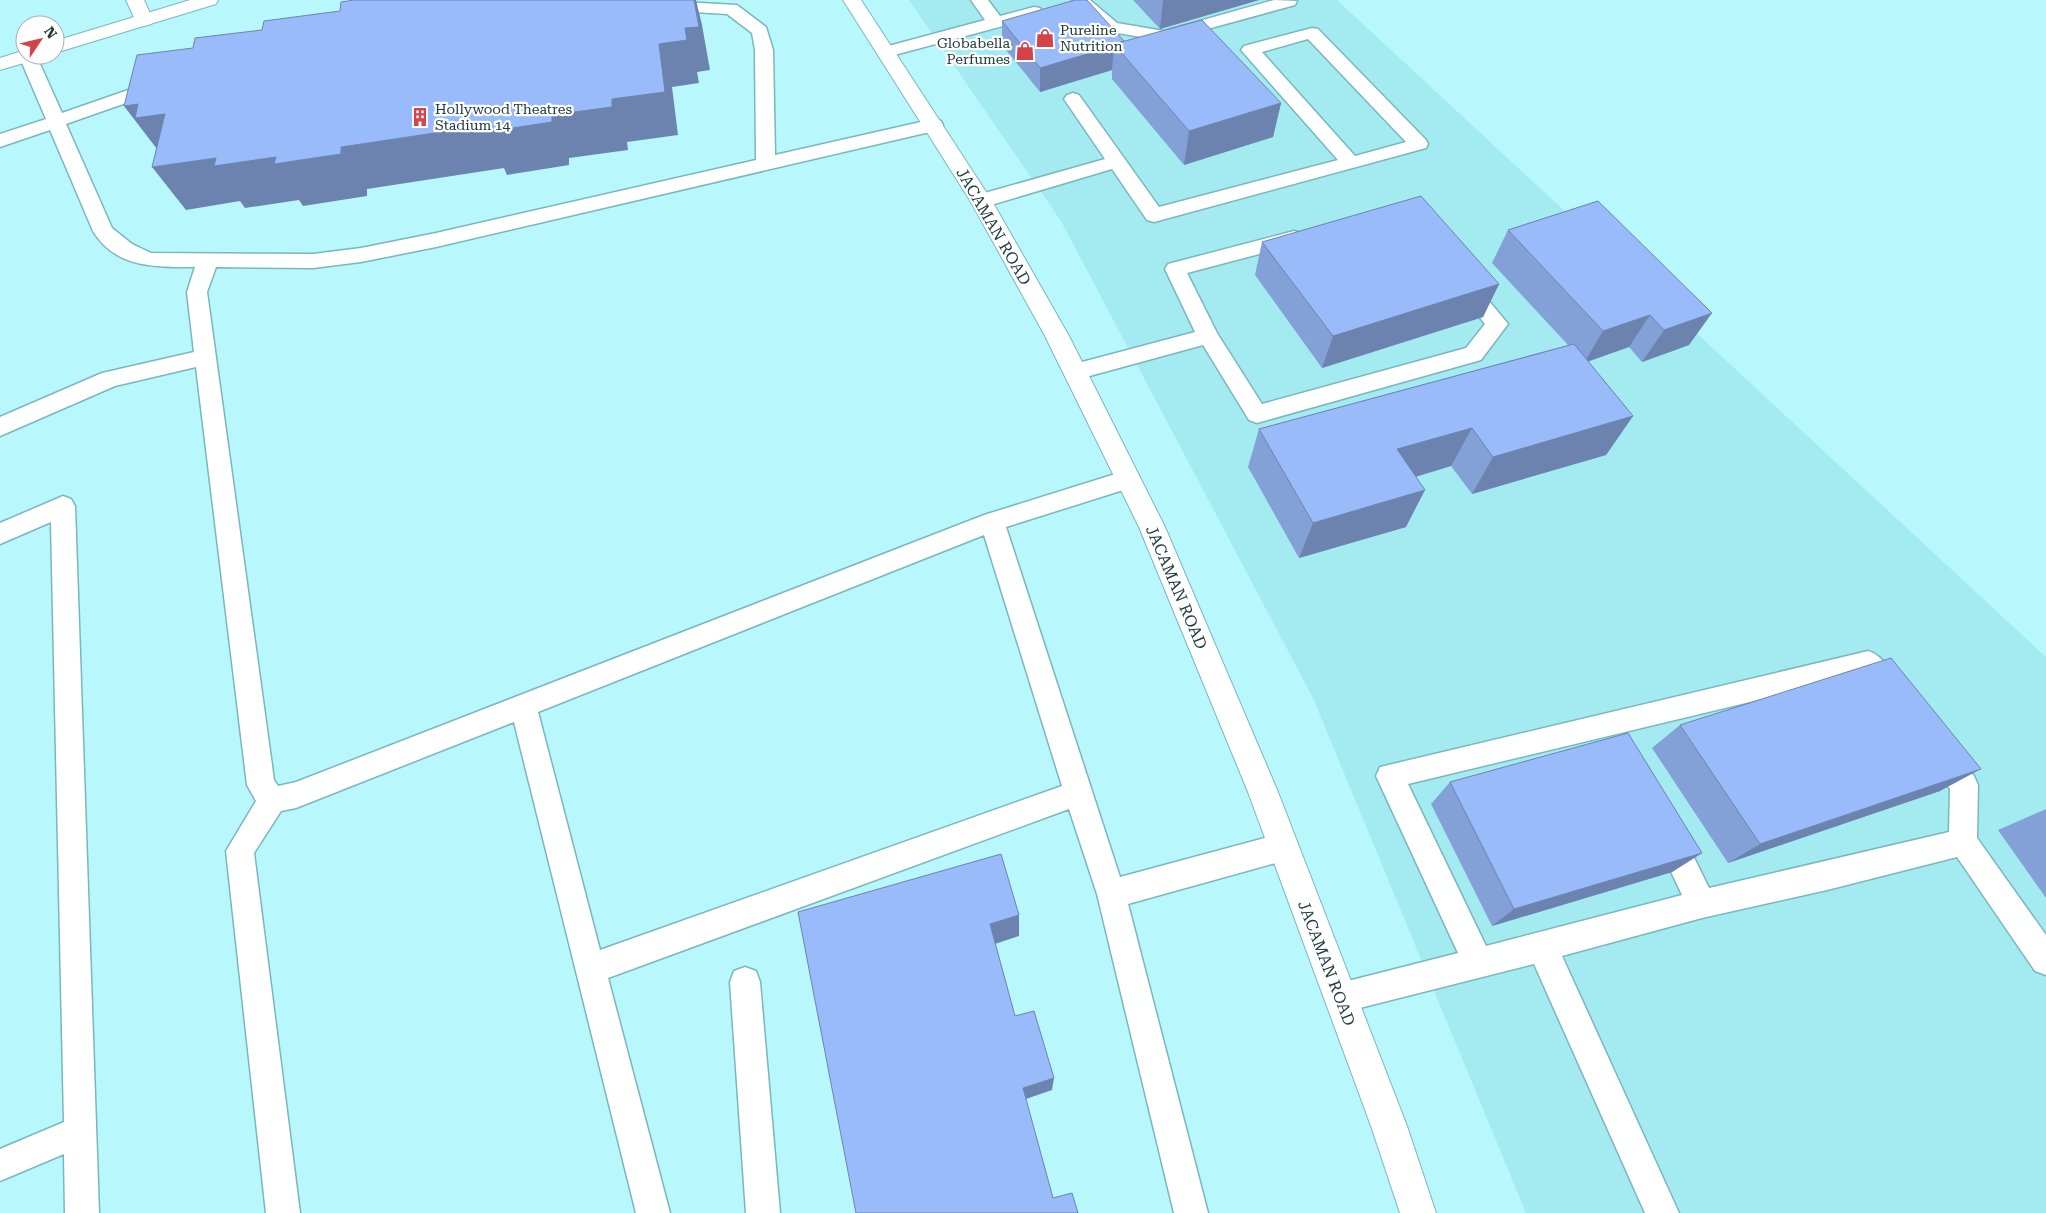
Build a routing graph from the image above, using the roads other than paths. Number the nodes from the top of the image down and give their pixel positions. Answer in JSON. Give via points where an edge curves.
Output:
{"nodes":[{"id":1,"x":135,"y":0,"type":"edge"},
{"id":2,"x":209,"y":0,"type":"edge"},
{"id":3,"x":852,"y":0,"type":"edge"},
{"id":4,"x":979,"y":0,"type":"edge"},
{"id":5,"x":1080,"y":0,"type":"edge"},
{"id":6,"x":1288,"y":0,"type":"edge"},
{"id":7,"x":644,"y":4,"type":"edge"},
{"id":8,"x":144,"y":20,"type":"junction"},
{"id":9,"x":996,"y":23,"type":"junction"},
{"id":10,"x":65,"y":44,"type":"edge"},
{"id":11,"x":887,"y":52,"type":"junction"},
{"id":12,"x":15,"y":59,"type":"edge"},
{"id":13,"x":0,"y":64,"type":"edge"},
{"id":14,"x":33,"y":65,"type":"edge"},
{"id":15,"x":175,"y":80,"type":"edge"},
{"id":16,"x":1073,"y":99,"type":"dead end"},
{"id":17,"x":57,"y":121,"type":"junction"},
{"id":18,"x":934,"y":125,"type":"junction"},
{"id":19,"x":0,"y":141,"type":"edge"},
{"id":20,"x":1115,"y":162,"type":"junction"},
{"id":21,"x":766,"y":163,"type":"junction"},
{"id":22,"x":1351,"y":163,"type":"junction"},
{"id":23,"x":982,"y":202,"type":"junction"},
{"id":24,"x":1317,"y":232,"type":"edge"},
{"id":25,"x":208,"y":260,"type":"junction"},
{"id":26,"x":1453,"y":271,"type":"edge"},
{"id":27,"x":1208,"y":336,"type":"junction"},
{"id":28,"x":205,"y":357,"type":"junction"},
{"id":29,"x":1075,"y":372,"type":"junction"},
{"id":30,"x":0,"y":427,"type":"edge"},
{"id":31,"x":1128,"y":479,"type":"junction"},
{"id":32,"x":992,"y":522,"type":"junction"},
{"id":33,"x":0,"y":534,"type":"edge"},
{"id":34,"x":523,"y":706,"type":"junction"},
{"id":35,"x":1904,"y":709,"type":"edge"},
{"id":36,"x":1612,"y":723,"type":"junction"},
{"id":37,"x":1922,"y":733,"type":"edge"},
{"id":38,"x":1625,"y":749,"type":"edge"},
{"id":39,"x":1078,"y":793,"type":"junction"},
{"id":40,"x":272,"y":800,"type":"junction"},
{"id":41,"x":1655,"y":809,"type":"edge"},
{"id":42,"x":1963,"y":842,"type":"junction"},
{"id":43,"x":1283,"y":847,"type":"junction"},
{"id":44,"x":1111,"y":894,"type":"junction"},
{"id":45,"x":1702,"y":904,"type":"junction"},
{"id":46,"x":1542,"y":947,"type":"junction"},
{"id":47,"x":2046,"y":960,"type":"edge"},
{"id":48,"x":1478,"y":963,"type":"junction"},
{"id":49,"x":590,"y":969,"type":"junction"},
{"id":50,"x":745,"y":982,"type":"dead end"},
{"id":51,"x":1340,"y":998,"type":"junction"},
{"id":52,"x":80,"y":1131,"type":"junction"},
{"id":53,"x":0,"y":1165,"type":"edge"},
{"id":54,"x":82,"y":1213,"type":"edge"},
{"id":55,"x":283,"y":1213,"type":"edge"},
{"id":56,"x":653,"y":1213,"type":"edge"},
{"id":57,"x":763,"y":1213,"type":"edge"},
{"id":58,"x":1191,"y":1213,"type":"edge"},
{"id":59,"x":1418,"y":1213,"type":"edge"},
{"id":60,"x":1662,"y":1213,"type":"edge"}],
"edges":[{"from":1,"to":8,"type":"main road"},
{"from":2,"to":8,"type":"main road"},
{"from":3,"to":11,"type":"main road","name":"JACAMAN ROAD"},
{"from":4,"to":9,"type":"lane"},
{"from":5,"to":6,"type":"lane","via":[[1112,27],[1164,36]]},
{"from":5,"to":9,"type":"lane"},
{"from":7,"to":21,"type":"lane","via":[[731,9],[760,31],[764,50]]},
{"from":8,"to":10,"type":"main road"},
{"from":9,"to":11,"type":"lane"},
{"from":11,"to":18,"type":"main road","name":"JACAMAN ROAD"},
{"from":12,"to":13,"type":"main road"},
{"from":14,"to":17,"type":"lane"},
{"from":15,"to":17,"type":"lane"},
{"from":16,"to":20,"type":"lane"},
{"from":17,"to":19,"type":"lane"},
{"from":17,"to":25,"type":"lane","via":[[103,231],[115,245],[150,260]]},
{"from":18,"to":21,"type":"lane"},
{"from":18,"to":23,"type":"main road","name":"JACAMAN ROAD"},
{"from":20,"to":22,"type":"lane","via":[[1154,215]]},
{"from":20,"to":23,"type":"lane"},
{"from":21,"to":25,"type":"lane","via":[[361,255],[313,260]]},
{"from":22,"to":22,"type":"lane","via":[[1282,85],[1250,50],[1312,33],[1419,144]]},
{"from":23,"to":29,"type":"main road","name":"JACAMAN ROAD"},
{"from":24,"to":27,"type":"lane","via":[[1174,269]]},
{"from":25,"to":28,"type":"lane","via":[[197,292]]},
{"from":26,"to":27,"type":"lane","via":[[1497,324],[1473,354],[1257,414]]},
{"from":27,"to":29,"type":"lane"},
{"from":28,"to":30,"type":"lane","via":[[110,379]]},
{"from":28,"to":40,"type":"lane","via":[[261,786]]},
{"from":29,"to":31,"type":"main road","name":"JACAMAN ROAD"},
{"from":31,"to":32,"type":"lane"},
{"from":31,"to":43,"type":"main road","name":"JACAMAN ROAD","via":[[1156,536]]},
{"from":32,"to":34,"type":"lane"},
{"from":32,"to":39,"type":"lane"},
{"from":33,"to":52,"type":"lane","via":[[63,506]]},
{"from":34,"to":40,"type":"lane","via":[[296,794]]},
{"from":34,"to":49,"type":"lane"},
{"from":35,"to":36,"type":"lane","via":[[1868,662]]},
{"from":36,"to":38,"type":"lane"},
{"from":36,"to":48,"type":"lane","via":[[1390,776]]},
{"from":37,"to":42,"type":"lane","via":[[1964,785]]},
{"from":39,"to":44,"type":"lane"},
{"from":39,"to":49,"type":"lane"},
{"from":40,"to":55,"type":"lane","via":[[240,851]]},
{"from":41,"to":45,"type":"lane"},
{"from":42,"to":45,"type":"lane"},
{"from":42,"to":47,"type":"lane"},
{"from":43,"to":44,"type":"lane"},
{"from":43,"to":51,"type":"main road","name":"JACAMAN ROAD"},
{"from":44,"to":58,"type":"lane"},
{"from":45,"to":46,"type":"lane"},
{"from":46,"to":48,"type":"lane"},
{"from":46,"to":60,"type":"lane"},
{"from":48,"to":51,"type":"lane"},
{"from":49,"to":56,"type":"lane"},
{"from":50,"to":57,"type":"lane"},
{"from":51,"to":59,"type":"main road","name":"JACAMAN ROAD"},
{"from":52,"to":53,"type":"lane"},
{"from":52,"to":54,"type":"lane"}]}
